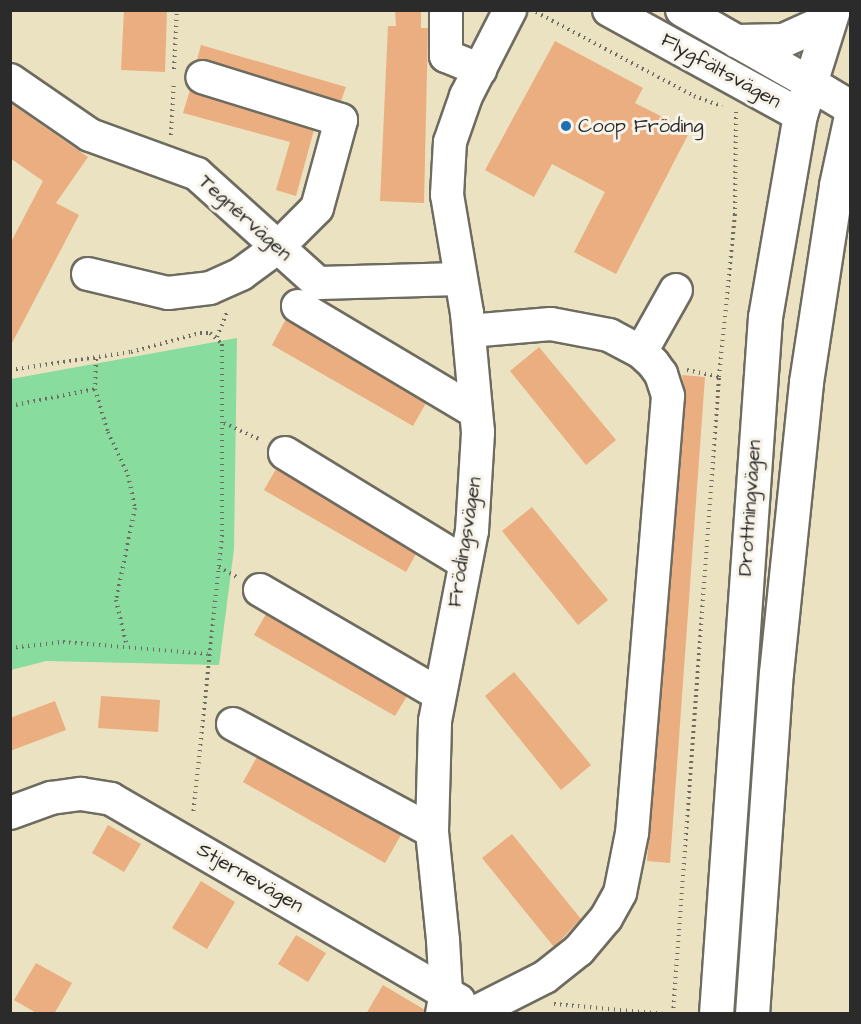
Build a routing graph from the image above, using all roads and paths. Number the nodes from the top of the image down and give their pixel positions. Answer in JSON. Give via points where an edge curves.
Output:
{"nodes":[{"id":1,"x":177,"y":10,"type":"edge"},
{"id":2,"x":446,"y":10,"type":"edge"},
{"id":3,"x":510,"y":10,"type":"edge"},
{"id":4,"x":533,"y":10,"type":"edge"},
{"id":5,"x":609,"y":10,"type":"edge"},
{"id":6,"x":682,"y":10,"type":"edge"},
{"id":7,"x":832,"y":15,"type":"edge"},
{"id":8,"x":737,"y":41,"type":"junction"},
{"id":9,"x":480,"y":70,"type":"junction"},
{"id":10,"x":202,"y":77,"type":"dead end"},
{"id":11,"x":10,"y":80,"type":"edge"},
{"id":12,"x":810,"y":83,"type":"junction"},
{"id":13,"x":850,"y":106,"type":"edge"},
{"id":14,"x":800,"y":115,"type":"junction"},
{"id":15,"x":849,"y":136,"type":"edge"},
{"id":16,"x":170,"y":162,"type":"junction"},
{"id":17,"x":850,"y":212,"type":"edge"},
{"id":18,"x":826,"y":243,"type":"junction"},
{"id":19,"x":278,"y":247,"type":"junction"},
{"id":20,"x":88,"y":274,"type":"dead end"},
{"id":21,"x":460,"y":279,"type":"junction"},
{"id":22,"x":676,"y":290,"type":"dead end"},
{"id":23,"x":298,"y":306,"type":"dead end"},
{"id":24,"x":469,"y":331,"type":"junction"},
{"id":25,"x":641,"y":352,"type":"junction"},
{"id":26,"x":96,"y":359,"type":"junction"},
{"id":27,"x":10,"y":370,"type":"edge"},
{"id":28,"x":95,"y":389,"type":"junction"},
{"id":29,"x":10,"y":406,"type":"edge"},
{"id":30,"x":476,"y":412,"type":"junction"},
{"id":31,"x":224,"y":423,"type":"junction"},
{"id":32,"x":285,"y":453,"type":"joint"},
{"id":33,"x":465,"y":563,"type":"junction"},
{"id":34,"x":260,"y":590,"type":"dead end"},
{"id":35,"x":127,"y":647,"type":"junction"},
{"id":36,"x":10,"y":648,"type":"edge"},
{"id":37,"x":208,"y":654,"type":"junction"},
{"id":38,"x":438,"y":694,"type":"junction"},
{"id":39,"x":233,"y":724,"type":"dead end"},
{"id":40,"x":10,"y":813,"type":"edge"},
{"id":41,"x":432,"y":831,"type":"junction"},
{"id":42,"x":190,"y":843,"type":"junction"},
{"id":43,"x":444,"y":1003,"type":"edge"},
{"id":44,"x":546,"y":1003,"type":"dead end"},
{"id":45,"x":477,"y":1013,"type":"edge"},
{"id":46,"x":666,"y":1014,"type":"edge"},
{"id":47,"x":673,"y":1014,"type":"edge"},
{"id":48,"x":716,"y":1014,"type":"edge"},
{"id":49,"x":752,"y":1014,"type":"edge"}],
"edges":[{"from":1,"to":16,"type":"path"},
{"from":2,"to":9,"type":"street","via":[[446,56]]},
{"from":3,"to":9,"type":"street","name":"Frödingsvägen"},
{"from":4,"to":47,"type":"path","via":[[694,96],[736,110],[735,215],[719,377]]},
{"from":5,"to":14,"type":"street","name":"Flygfältsvägen"},
{"from":6,"to":8,"type":"street","name":"Flygfältsvägen"},
{"from":7,"to":8,"type":"main road","via":[[783,40]]},
{"from":7,"to":12,"type":"main road","name":"Drottningvägen"},
{"from":8,"to":12,"type":"street","name":"Flygfältsvägen"},
{"from":9,"to":21,"type":"street","name":"Frödingsvägen","via":[[450,142],[447,195]]},
{"from":10,"to":19,"type":"street","via":[[341,120],[317,208]]},
{"from":11,"to":16,"type":"street","name":"Tegnérvägen","via":[[90,135]]},
{"from":12,"to":13,"type":"main road"},
{"from":12,"to":14,"type":"main road","name":"Drottningvägen"},
{"from":14,"to":15,"type":"main road"},
{"from":14,"to":48,"type":"main road","name":"Drottningvägen","via":[[773,259],[760,368]]},
{"from":15,"to":18,"type":"main road","name":"Drottningvägen"},
{"from":16,"to":19,"type":"street","name":"Tegnérvägen","via":[[197,174]]},
{"from":17,"to":18,"type":"main road"},
{"from":18,"to":49,"type":"main road","name":"Drottningvägen","via":[[806,382],[776,673]]},
{"from":19,"to":20,"type":"street","via":[[242,274],[190,292],[168,294]]},
{"from":19,"to":21,"type":"street","name":"Tegnérvägen","via":[[318,283]]},
{"from":21,"to":24,"type":"street","name":"Frödingsvägen"},
{"from":22,"to":25,"type":"street"},
{"from":23,"to":30,"type":"street"},
{"from":24,"to":25,"type":"street","via":[[521,325],[571,326],[609,335]]},
{"from":24,"to":30,"type":"street","name":"Frödingsvägen"},
{"from":25,"to":45,"type":"street","via":[[661,374],[668,407],[632,833],[620,893],[606,918],[579,950],[545,977]]},
{"from":26,"to":27,"type":"path"},
{"from":26,"to":28,"type":"path"},
{"from":26,"to":31,"type":"path","via":[[210,333],[224,350]]},
{"from":28,"to":29,"type":"path"},
{"from":28,"to":35,"type":"path","via":[[108,432],[128,475],[135,508],[116,600]]},
{"from":30,"to":33,"type":"street","name":"Frödingsvägen","via":[[476,476]]},
{"from":31,"to":32,"type":"path"},
{"from":31,"to":37,"type":"path","via":[[222,535]]},
{"from":32,"to":33,"type":"street"},
{"from":33,"to":38,"type":"street","name":"Frödingsvägen"},
{"from":34,"to":38,"type":"street"},
{"from":35,"to":36,"type":"path","via":[[63,642]]},
{"from":35,"to":37,"type":"path"},
{"from":37,"to":42,"type":"path"},
{"from":38,"to":41,"type":"street","name":"Frödingsvägen"},
{"from":39,"to":41,"type":"street"},
{"from":40,"to":42,"type":"street","name":"Stjernevägen","via":[[51,798],[81,794],[101,797]]},
{"from":41,"to":43,"type":"street","name":"Frödingsvägen"},
{"from":42,"to":43,"type":"street","name":"Stjernevägen"},
{"from":43,"to":45,"type":"street","name":"Stjernevägen"},
{"from":44,"to":46,"type":"path"}]}
